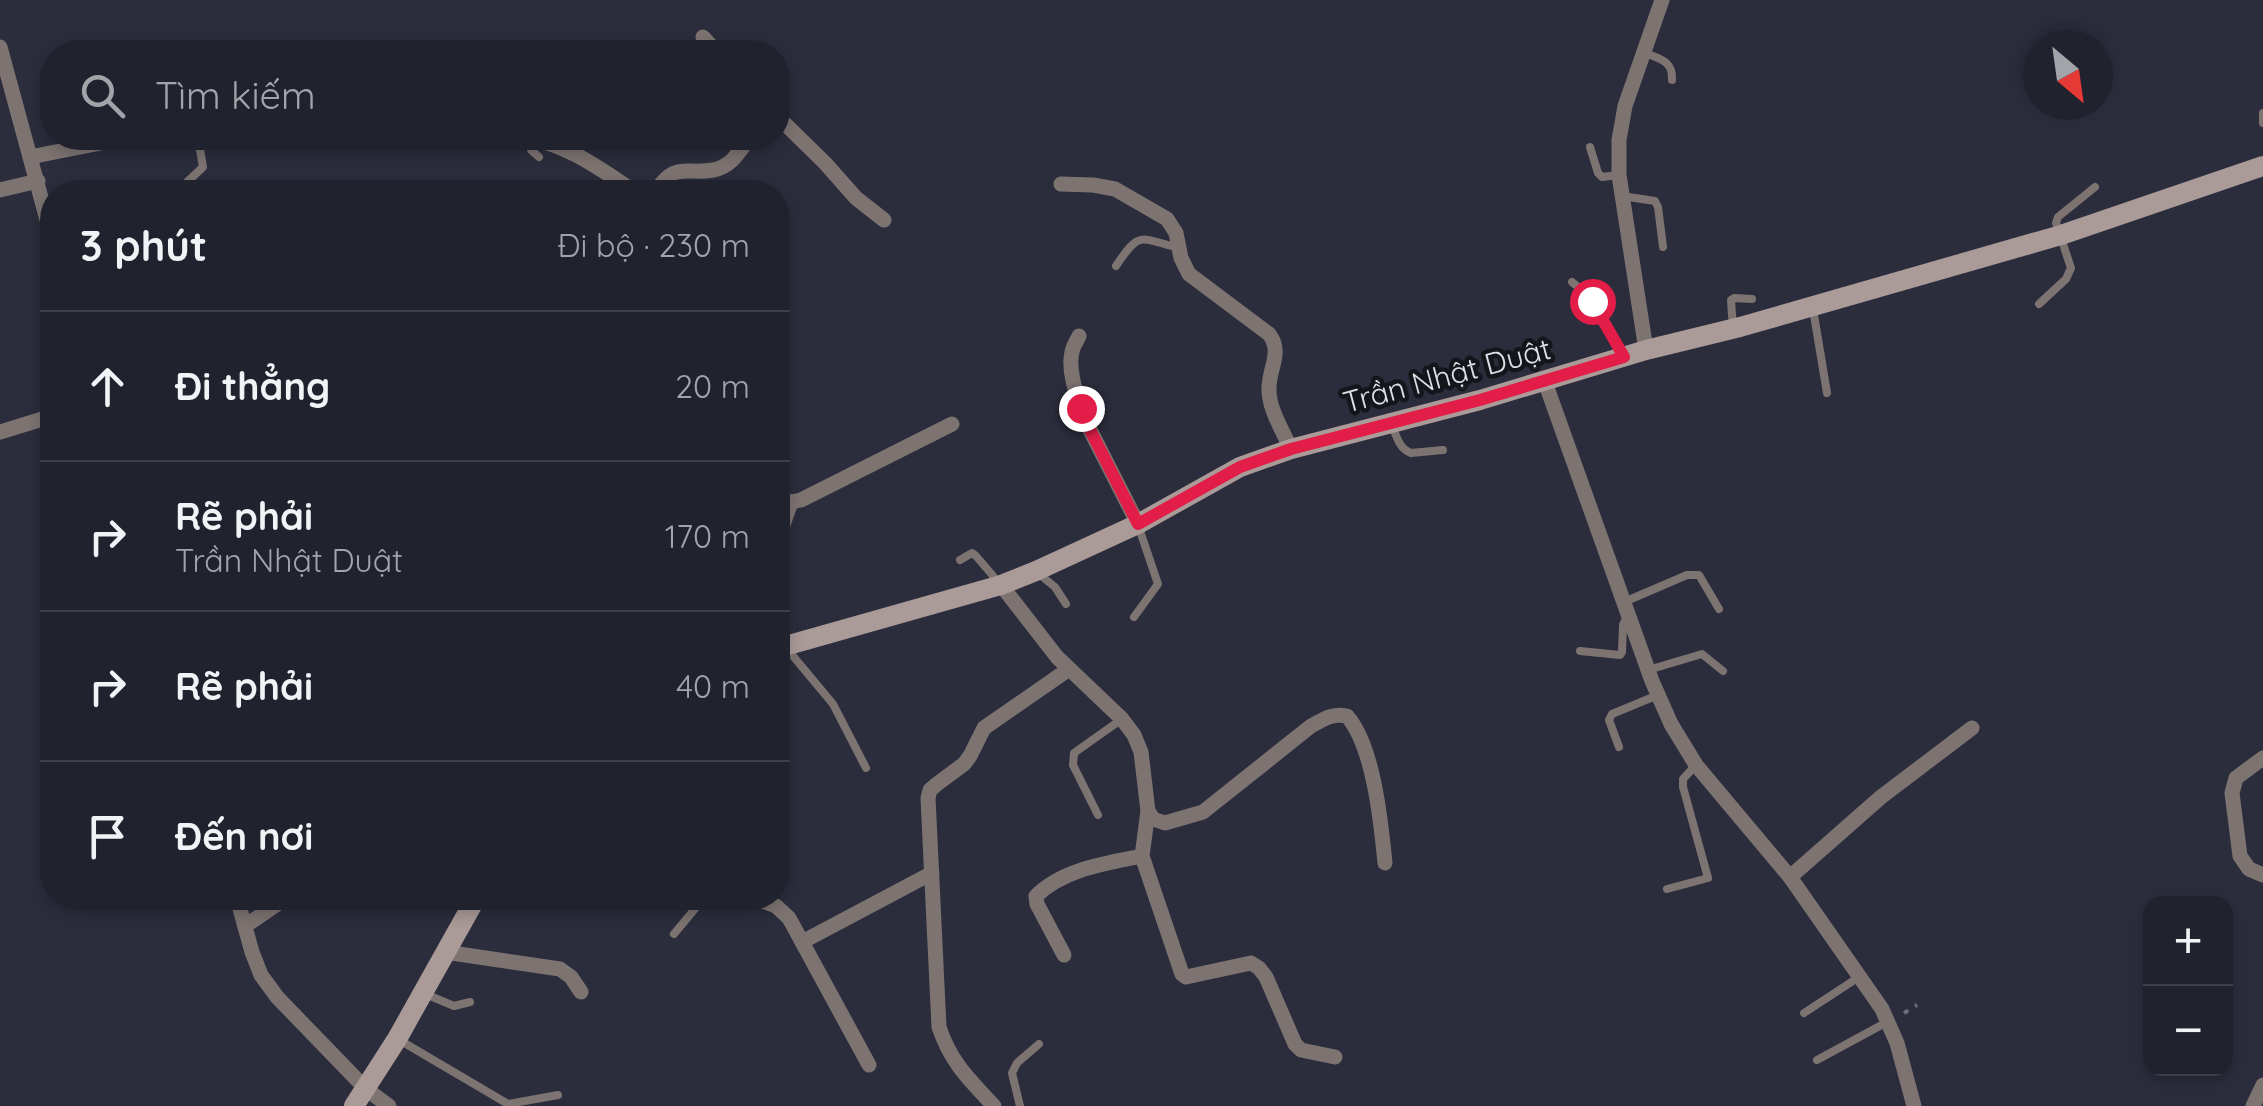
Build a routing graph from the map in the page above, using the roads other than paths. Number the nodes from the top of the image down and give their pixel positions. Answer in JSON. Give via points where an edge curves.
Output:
{"nodes":[{"id":1,"x":1662,"y":0,"type":"edge"},
{"id":2,"x":703,"y":37,"type":"dead end"},
{"id":3,"x":706,"y":40,"type":"edge"},
{"id":4,"x":0,"y":47,"type":"edge"},
{"id":5,"x":1644,"y":52,"type":"junction"},
{"id":6,"x":1672,"y":80,"type":"dead end"},
{"id":7,"x":2263,"y":113,"type":"edge"},
{"id":8,"x":2263,"y":122,"type":"edge"},
{"id":9,"x":790,"y":129,"type":"edge"},
{"id":10,"x":1590,"y":146,"type":"dead end"},
{"id":11,"x":65,"y":150,"type":"edge"},
{"id":12,"x":200,"y":150,"type":"edge"},
{"id":13,"x":531,"y":150,"type":"edge"},
{"id":14,"x":569,"y":150,"type":"edge"},
{"id":15,"x":740,"y":150,"type":"edge"},
{"id":16,"x":30,"y":157,"type":"junction"},
{"id":17,"x":539,"y":157,"type":"dead end"},
{"id":18,"x":2263,"y":166,"type":"edge"},
{"id":19,"x":1619,"y":175,"type":"junction"},
{"id":20,"x":189,"y":180,"type":"edge"},
{"id":21,"x":609,"y":180,"type":"edge"},
{"id":22,"x":664,"y":180,"type":"edge"},
{"id":23,"x":38,"y":181,"type":"junction"},
{"id":24,"x":1061,"y":184,"type":"dead end"},
{"id":25,"x":40,"y":187,"type":"edge"},
{"id":26,"x":2095,"y":187,"type":"dead end"},
{"id":27,"x":0,"y":190,"type":"edge"},
{"id":28,"x":1622,"y":196,"type":"junction"},
{"id":29,"x":884,"y":220,"type":"dead end"},
{"id":30,"x":2061,"y":235,"type":"junction"},
{"id":31,"x":1663,"y":247,"type":"dead end"},
{"id":32,"x":1179,"y":248,"type":"junction"},
{"id":33,"x":1116,"y":266,"type":"dead end"},
{"id":34,"x":1572,"y":282,"type":"dead end"},
{"id":35,"x":1752,"y":299,"type":"dead end"},
{"id":36,"x":2039,"y":304,"type":"dead end"},
{"id":37,"x":1812,"y":305,"type":"junction"},
{"id":38,"x":1733,"y":328,"type":"junction"},
{"id":39,"x":1079,"y":336,"type":"dead end"},
{"id":40,"x":1646,"y":350,"type":"junction"},
{"id":41,"x":1624,"y":357,"type":"junction"},
{"id":42,"x":1545,"y":382,"type":"junction"},
{"id":43,"x":1827,"y":392,"type":"dead end"},
{"id":44,"x":40,"y":420,"type":"edge"},
{"id":45,"x":1391,"y":423,"type":"junction"},
{"id":46,"x":952,"y":424,"type":"dead end"},
{"id":47,"x":0,"y":432,"type":"edge"},
{"id":48,"x":1291,"y":449,"type":"junction"},
{"id":49,"x":1443,"y":450,"type":"dead end"},
{"id":50,"x":790,"y":500,"type":"edge"},
{"id":51,"x":1138,"y":524,"type":"junction"},
{"id":52,"x":960,"y":560,"type":"dead end"},
{"id":53,"x":1036,"y":571,"type":"junction"},
{"id":54,"x":1001,"y":585,"type":"junction"},
{"id":55,"x":1066,"y":604,"type":"dead end"},
{"id":56,"x":1626,"y":608,"type":"junction"},
{"id":57,"x":1719,"y":610,"type":"dead end"},
{"id":58,"x":1134,"y":617,"type":"dead end"},
{"id":59,"x":790,"y":644,"type":"edge"},
{"id":60,"x":1580,"y":651,"type":"dead end"},
{"id":61,"x":790,"y":657,"type":"edge"},
{"id":62,"x":1070,"y":669,"type":"junction"},
{"id":63,"x":1648,"y":670,"type":"junction"},
{"id":64,"x":1723,"y":672,"type":"dead end"},
{"id":65,"x":1658,"y":695,"type":"junction"},
{"id":66,"x":1122,"y":719,"type":"junction"},
{"id":67,"x":1972,"y":728,"type":"dead end"},
{"id":68,"x":1619,"y":747,"type":"dead end"},
{"id":69,"x":2263,"y":758,"type":"edge"},
{"id":70,"x":1696,"y":765,"type":"junction"},
{"id":71,"x":866,"y":768,"type":"dead end"},
{"id":72,"x":1148,"y":810,"type":"junction"},
{"id":73,"x":1098,"y":815,"type":"dead end"},
{"id":74,"x":1142,"y":856,"type":"junction"},
{"id":75,"x":1385,"y":863,"type":"dead end"},
{"id":76,"x":932,"y":873,"type":"junction"},
{"id":77,"x":2263,"y":875,"type":"edge"},
{"id":78,"x":1790,"y":877,"type":"junction"},
{"id":79,"x":1667,"y":890,"type":"dead end"},
{"id":80,"x":240,"y":910,"type":"edge"},
{"id":81,"x":268,"y":910,"type":"edge"},
{"id":82,"x":469,"y":910,"type":"edge"},
{"id":83,"x":694,"y":910,"type":"edge"},
{"id":84,"x":780,"y":910,"type":"edge"},
{"id":85,"x":245,"y":926,"type":"junction"},
{"id":86,"x":674,"y":934,"type":"dead end"},
{"id":87,"x":802,"y":942,"type":"junction"},
{"id":88,"x":446,"y":952,"type":"junction"},
{"id":89,"x":1064,"y":955,"type":"dead end"},
{"id":90,"x":1859,"y":977,"type":"junction"},
{"id":91,"x":580,"y":992,"type":"dead end"},
{"id":92,"x":422,"y":993,"type":"junction"},
{"id":93,"x":470,"y":1002,"type":"dead end"},
{"id":94,"x":1804,"y":1014,"type":"dead end"},
{"id":95,"x":1889,"y":1021,"type":"junction"},
{"id":96,"x":397,"y":1038,"type":"junction"},
{"id":97,"x":1039,"y":1044,"type":"dead end"},
{"id":98,"x":1335,"y":1057,"type":"dead end"},
{"id":99,"x":1816,"y":1060,"type":"dead end"},
{"id":100,"x":869,"y":1065,"type":"dead end"},
{"id":101,"x":2263,"y":1085,"type":"edge"},
{"id":102,"x":558,"y":1095,"type":"dead end"},
{"id":103,"x":360,"y":1097,"type":"edge"},
{"id":104,"x":389,"y":1106,"type":"edge"},
{"id":105,"x":994,"y":1106,"type":"edge"},
{"id":106,"x":1020,"y":1106,"type":"edge"},
{"id":107,"x":1914,"y":1106,"type":"edge"},
{"id":108,"x":2253,"y":1106,"type":"edge"}],
"edges":[{"from":1,"to":5,"type":"street"},
{"from":2,"to":3,"type":"street"},
{"from":4,"to":16,"type":"street"},
{"from":5,"to":6,"type":"lane","via":[[1668,62]]},
{"from":5,"to":19,"type":"street","via":[[1618,140]]},
{"from":7,"to":8,"type":"lane"},
{"from":9,"to":29,"type":"street"},
{"from":10,"to":19,"type":"lane","via":[[1602,177]]},
{"from":11,"to":16,"type":"street"},
{"from":12,"to":20,"type":"lane","via":[[203,167]]},
{"from":13,"to":17,"type":"lane"},
{"from":14,"to":21,"type":"street"},
{"from":15,"to":22,"type":"street","via":[[726,165],[684,169]]},
{"from":16,"to":23,"type":"street"},
{"from":18,"to":30,"type":"main road","name":"Trần Nhật Duật"},
{"from":19,"to":28,"type":"street"},
{"from":23,"to":25,"type":"street"},
{"from":23,"to":27,"type":"street"},
{"from":24,"to":32,"type":"street","via":[[1115,189],[1166,219]]},
{"from":26,"to":30,"type":"lane","via":[[2058,216]]},
{"from":28,"to":31,"type":"lane","via":[[1654,201]]},
{"from":28,"to":40,"type":"street"},
{"from":30,"to":36,"type":"lane","via":[[2071,268]]},
{"from":30,"to":37,"type":"main road","name":"Trần Nhật Duật"},
{"from":32,"to":33,"type":"lane","via":[[1136,240]]},
{"from":32,"to":48,"type":"street","via":[[1189,274],[1275,342],[1269,394]]},
{"from":34,"to":41,"type":"lane","via":[[1592,301]]},
{"from":35,"to":38,"type":"lane","via":[[1731,300]]},
{"from":37,"to":38,"type":"main road","name":"Trần Nhật Duật"},
{"from":37,"to":43,"type":"lane"},
{"from":38,"to":40,"type":"main road","name":"Trần Nhật Duật"},
{"from":39,"to":51,"type":"street","via":[[1072,371],[1085,420]]},
{"from":40,"to":41,"type":"main road","name":"Trần Nhật Duật"},
{"from":41,"to":42,"type":"main road","name":"Trần Nhật Duật"},
{"from":42,"to":45,"type":"main road","name":"Trần Nhật Duật"},
{"from":42,"to":56,"type":"street"},
{"from":44,"to":47,"type":"street"},
{"from":45,"to":48,"type":"main road","name":"Trần Nhật Duật"},
{"from":45,"to":49,"type":"lane","via":[[1410,454]]},
{"from":46,"to":50,"type":"street"},
{"from":48,"to":51,"type":"main road","name":"Trần Nhật Duật","via":[[1240,467]]},
{"from":51,"to":53,"type":"main road","name":"Trần Nhật Duật"},
{"from":51,"to":58,"type":"lane","via":[[1158,584]]},
{"from":52,"to":54,"type":"lane","via":[[972,553]]},
{"from":53,"to":54,"type":"main road","name":"Trần Nhật Duật"},
{"from":53,"to":55,"type":"lane"},
{"from":54,"to":59,"type":"main road","name":"Trần Nhật Duật"},
{"from":54,"to":62,"type":"street"},
{"from":56,"to":57,"type":"lane","via":[[1687,574],[1698,575]]},
{"from":56,"to":60,"type":"lane","via":[[1620,655]]},
{"from":56,"to":63,"type":"street"},
{"from":61,"to":71,"type":"lane","via":[[834,704]]},
{"from":62,"to":66,"type":"street"},
{"from":62,"to":76,"type":"street","via":[[993,720],[964,764],[930,790]]},
{"from":63,"to":64,"type":"lane","via":[[1702,654]]},
{"from":63,"to":65,"type":"street"},
{"from":65,"to":68,"type":"lane","via":[[1612,714]]},
{"from":65,"to":70,"type":"street"},
{"from":66,"to":72,"type":"street","via":[[1142,752]]},
{"from":66,"to":73,"type":"lane","via":[[1072,758]]},
{"from":67,"to":78,"type":"street"},
{"from":69,"to":77,"type":"street","via":[[2236,778],[2232,794],[2240,856]]},
{"from":70,"to":78,"type":"street"},
{"from":70,"to":79,"type":"lane","via":[[1683,787],[1708,878]]},
{"from":72,"to":74,"type":"street"},
{"from":72,"to":75,"type":"street","via":[[1165,824],[1202,812],[1311,726],[1347,716],[1376,790]]},
{"from":74,"to":89,"type":"street","via":[[1086,868],[1036,896]]},
{"from":74,"to":98,"type":"street","via":[[1182,974],[1258,968],[1295,1044]]},
{"from":76,"to":87,"type":"street"},
{"from":76,"to":105,"type":"street","via":[[940,1026],[958,1068]]},
{"from":78,"to":90,"type":"street"},
{"from":80,"to":85,"type":"street"},
{"from":81,"to":85,"type":"street"},
{"from":82,"to":88,"type":"main road"},
{"from":83,"to":86,"type":"lane"},
{"from":84,"to":87,"type":"street"},
{"from":85,"to":103,"type":"street","via":[[261,976]]},
{"from":87,"to":100,"type":"street"},
{"from":88,"to":91,"type":"street","via":[[560,969]]},
{"from":88,"to":92,"type":"main road"},
{"from":90,"to":94,"type":"lane"},
{"from":90,"to":95,"type":"street"},
{"from":92,"to":93,"type":"lane","via":[[454,1006]]},
{"from":92,"to":96,"type":"main road"},
{"from":95,"to":99,"type":"lane"},
{"from":95,"to":107,"type":"street"},
{"from":96,"to":102,"type":"lane","via":[[508,1104]]},
{"from":96,"to":103,"type":"main road"},
{"from":97,"to":106,"type":"lane","via":[[1012,1073]]},
{"from":101,"to":108,"type":"street"},
{"from":103,"to":104,"type":"street"}]}
